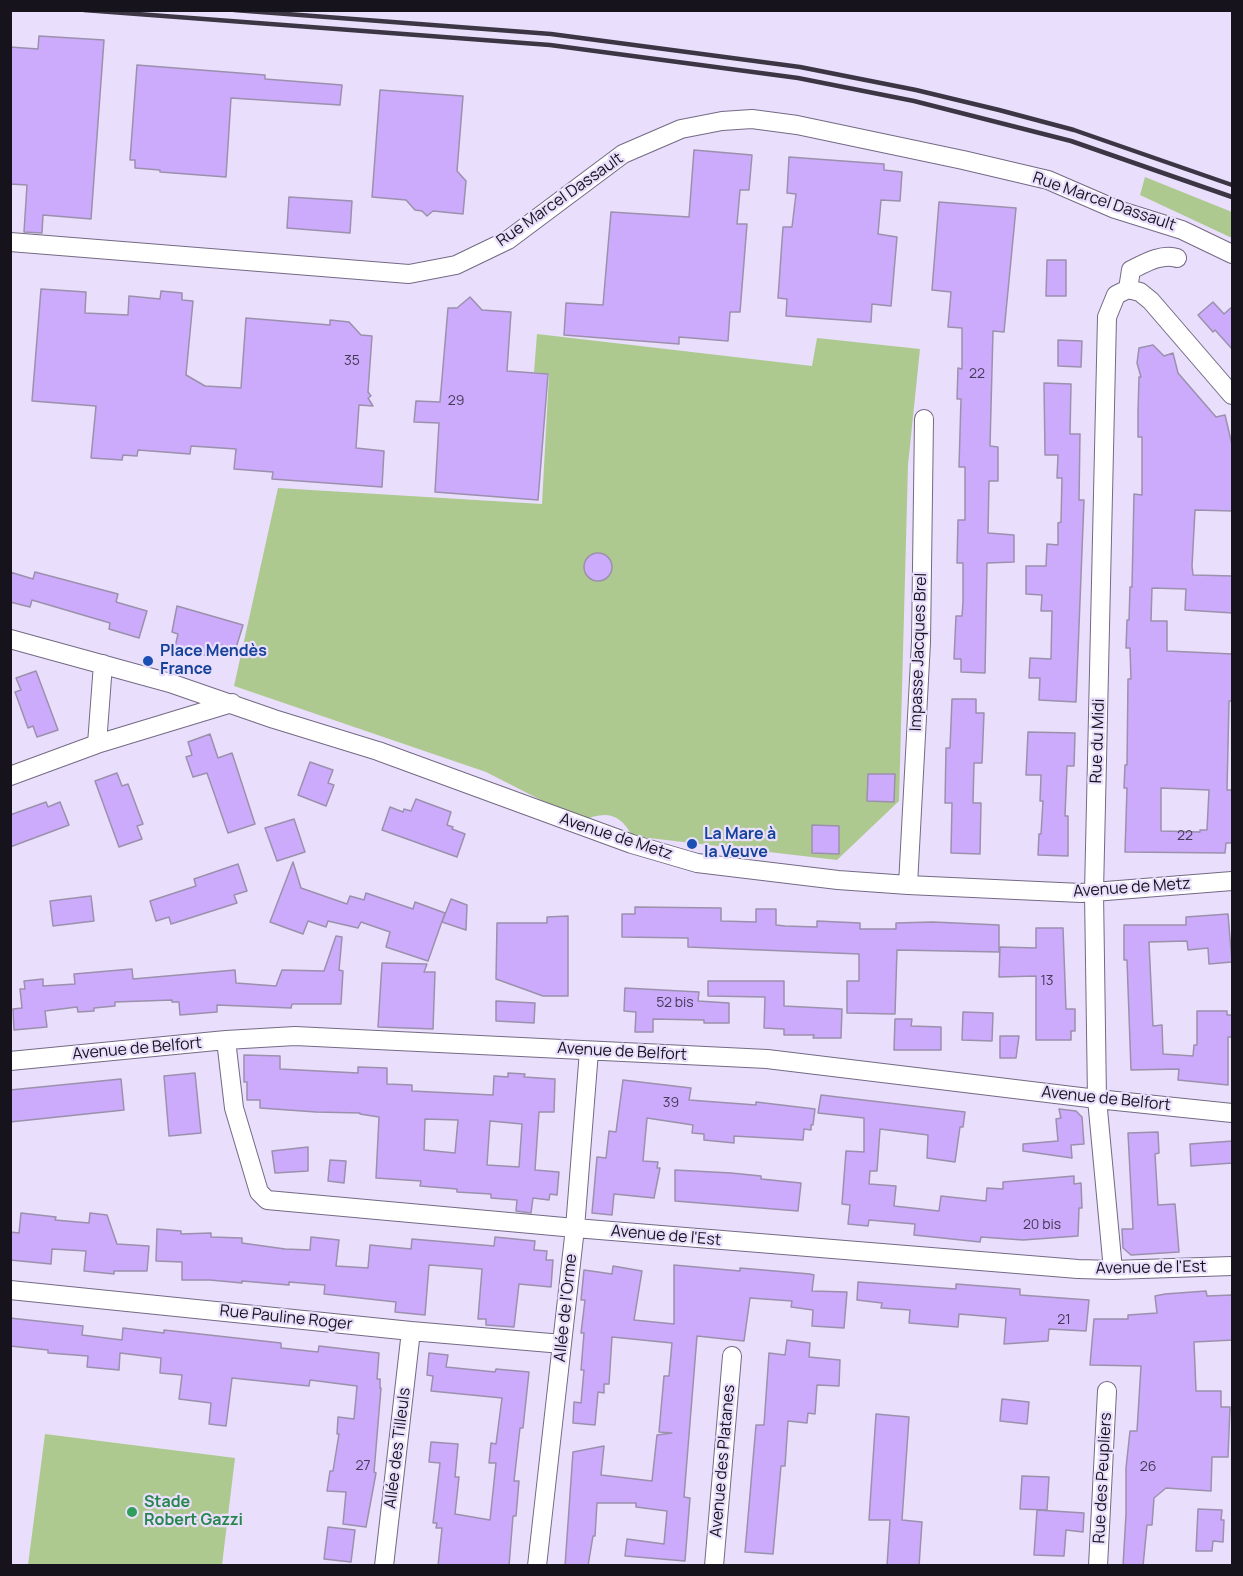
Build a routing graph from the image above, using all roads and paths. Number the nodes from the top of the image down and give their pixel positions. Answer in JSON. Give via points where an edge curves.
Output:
{"nodes":[{"id":1,"x":10,"y":242,"type":"edge"},
{"id":2,"x":1233,"y":254,"type":"edge"},
{"id":3,"x":1177,"y":258,"type":"dead end"},
{"id":4,"x":1128,"y":289,"type":"junction"},
{"id":5,"x":1233,"y":395,"type":"edge"},
{"id":6,"x":924,"y":419,"type":"dead end"},
{"id":7,"x":10,"y":639,"type":"edge"},
{"id":8,"x":103,"y":664,"type":"junction"},
{"id":9,"x":232,"y":704,"type":"junction"},
{"id":10,"x":97,"y":744,"type":"junction"},
{"id":11,"x":10,"y":776,"type":"edge"},
{"id":12,"x":1233,"y":880,"type":"edge"},
{"id":13,"x":908,"y":885,"type":"junction"},
{"id":14,"x":1094,"y":892,"type":"junction"},
{"id":15,"x":226,"y":1040,"type":"junction"},
{"id":16,"x":589,"y":1051,"type":"junction"},
{"id":17,"x":10,"y":1061,"type":"edge"},
{"id":18,"x":1096,"y":1099,"type":"junction"},
{"id":19,"x":1233,"y":1113,"type":"edge"},
{"id":20,"x":575,"y":1228,"type":"junction"},
{"id":21,"x":1233,"y":1266,"type":"edge"},
{"id":22,"x":1113,"y":1270,"type":"junction"},
{"id":23,"x":10,"y":1290,"type":"edge"},
{"id":24,"x":411,"y":1331,"type":"junction"},
{"id":25,"x":562,"y":1344,"type":"junction"},
{"id":26,"x":732,"y":1356,"type":"dead end"},
{"id":27,"x":1107,"y":1391,"type":"dead end"},
{"id":28,"x":384,"y":1566,"type":"edge"},
{"id":29,"x":537,"y":1566,"type":"edge"},
{"id":30,"x":714,"y":1566,"type":"edge"},
{"id":31,"x":1098,"y":1566,"type":"edge"}],
"edges":[{"from":1,"to":2,"type":"street","name":"Rue Marcel Dassault","via":[[409,274],[456,265],[508,240],[623,154],[681,129],[722,120],[752,119],[808,127],[1048,180],[1115,209],[1182,230]]},
{"from":3,"to":4,"type":"street","name":"Rue du Midi","via":[[1154,259],[1131,270]]},
{"from":4,"to":5,"type":"street","via":[[1151,301]]},
{"from":4,"to":14,"type":"street","name":"Rue du Midi","via":[[1116,295],[1107,316]]},
{"from":6,"to":13,"type":"street","name":"Impasse Jacques Brel","via":[[921,642]]},
{"from":7,"to":8,"type":"street","name":"Avenue de Metz"},
{"from":8,"to":9,"type":"street","name":"Avenue de Metz"},
{"from":8,"to":10,"type":"street"},
{"from":9,"to":10,"type":"street"},
{"from":9,"to":13,"type":"street","name":"Avenue de Metz","via":[[632,844],[698,863]]},
{"from":10,"to":11,"type":"street"},
{"from":12,"to":14,"type":"street","name":"Avenue de Metz"},
{"from":13,"to":14,"type":"street","name":"Avenue de Metz"},
{"from":14,"to":18,"type":"street","name":"Rue du Midi"},
{"from":15,"to":16,"type":"street","name":"Avenue de Belfort","via":[[295,1036]]},
{"from":15,"to":17,"type":"street","name":"Avenue de Belfort"},
{"from":15,"to":20,"type":"street","name":"Avenue de l'Est","via":[[234,1108],[259,1192],[267,1200]]},
{"from":16,"to":18,"type":"street","name":"Avenue de Belfort","via":[[767,1059]]},
{"from":16,"to":20,"type":"street","name":"Allée de l'Orme"},
{"from":18,"to":19,"type":"street","name":"Avenue de Belfort"},
{"from":18,"to":22,"type":"street","name":"Rue du Midi"},
{"from":20,"to":22,"type":"street","name":"Avenue de l'Est"},
{"from":20,"to":25,"type":"street","name":"Allée de l'Orme"},
{"from":21,"to":22,"type":"street","name":"Avenue de l'Est"},
{"from":23,"to":24,"type":"street","name":"Rue Pauline Roger"},
{"from":24,"to":25,"type":"street","name":"Rue Pauline Roger"},
{"from":24,"to":28,"type":"street","name":"Allée des Tilleuls"},
{"from":25,"to":29,"type":"street","name":"Allée de l'Orme"},
{"from":26,"to":30,"type":"street","name":"Avenue des Platanes"},
{"from":27,"to":31,"type":"street","name":"Rue des Peupliers"}]}
